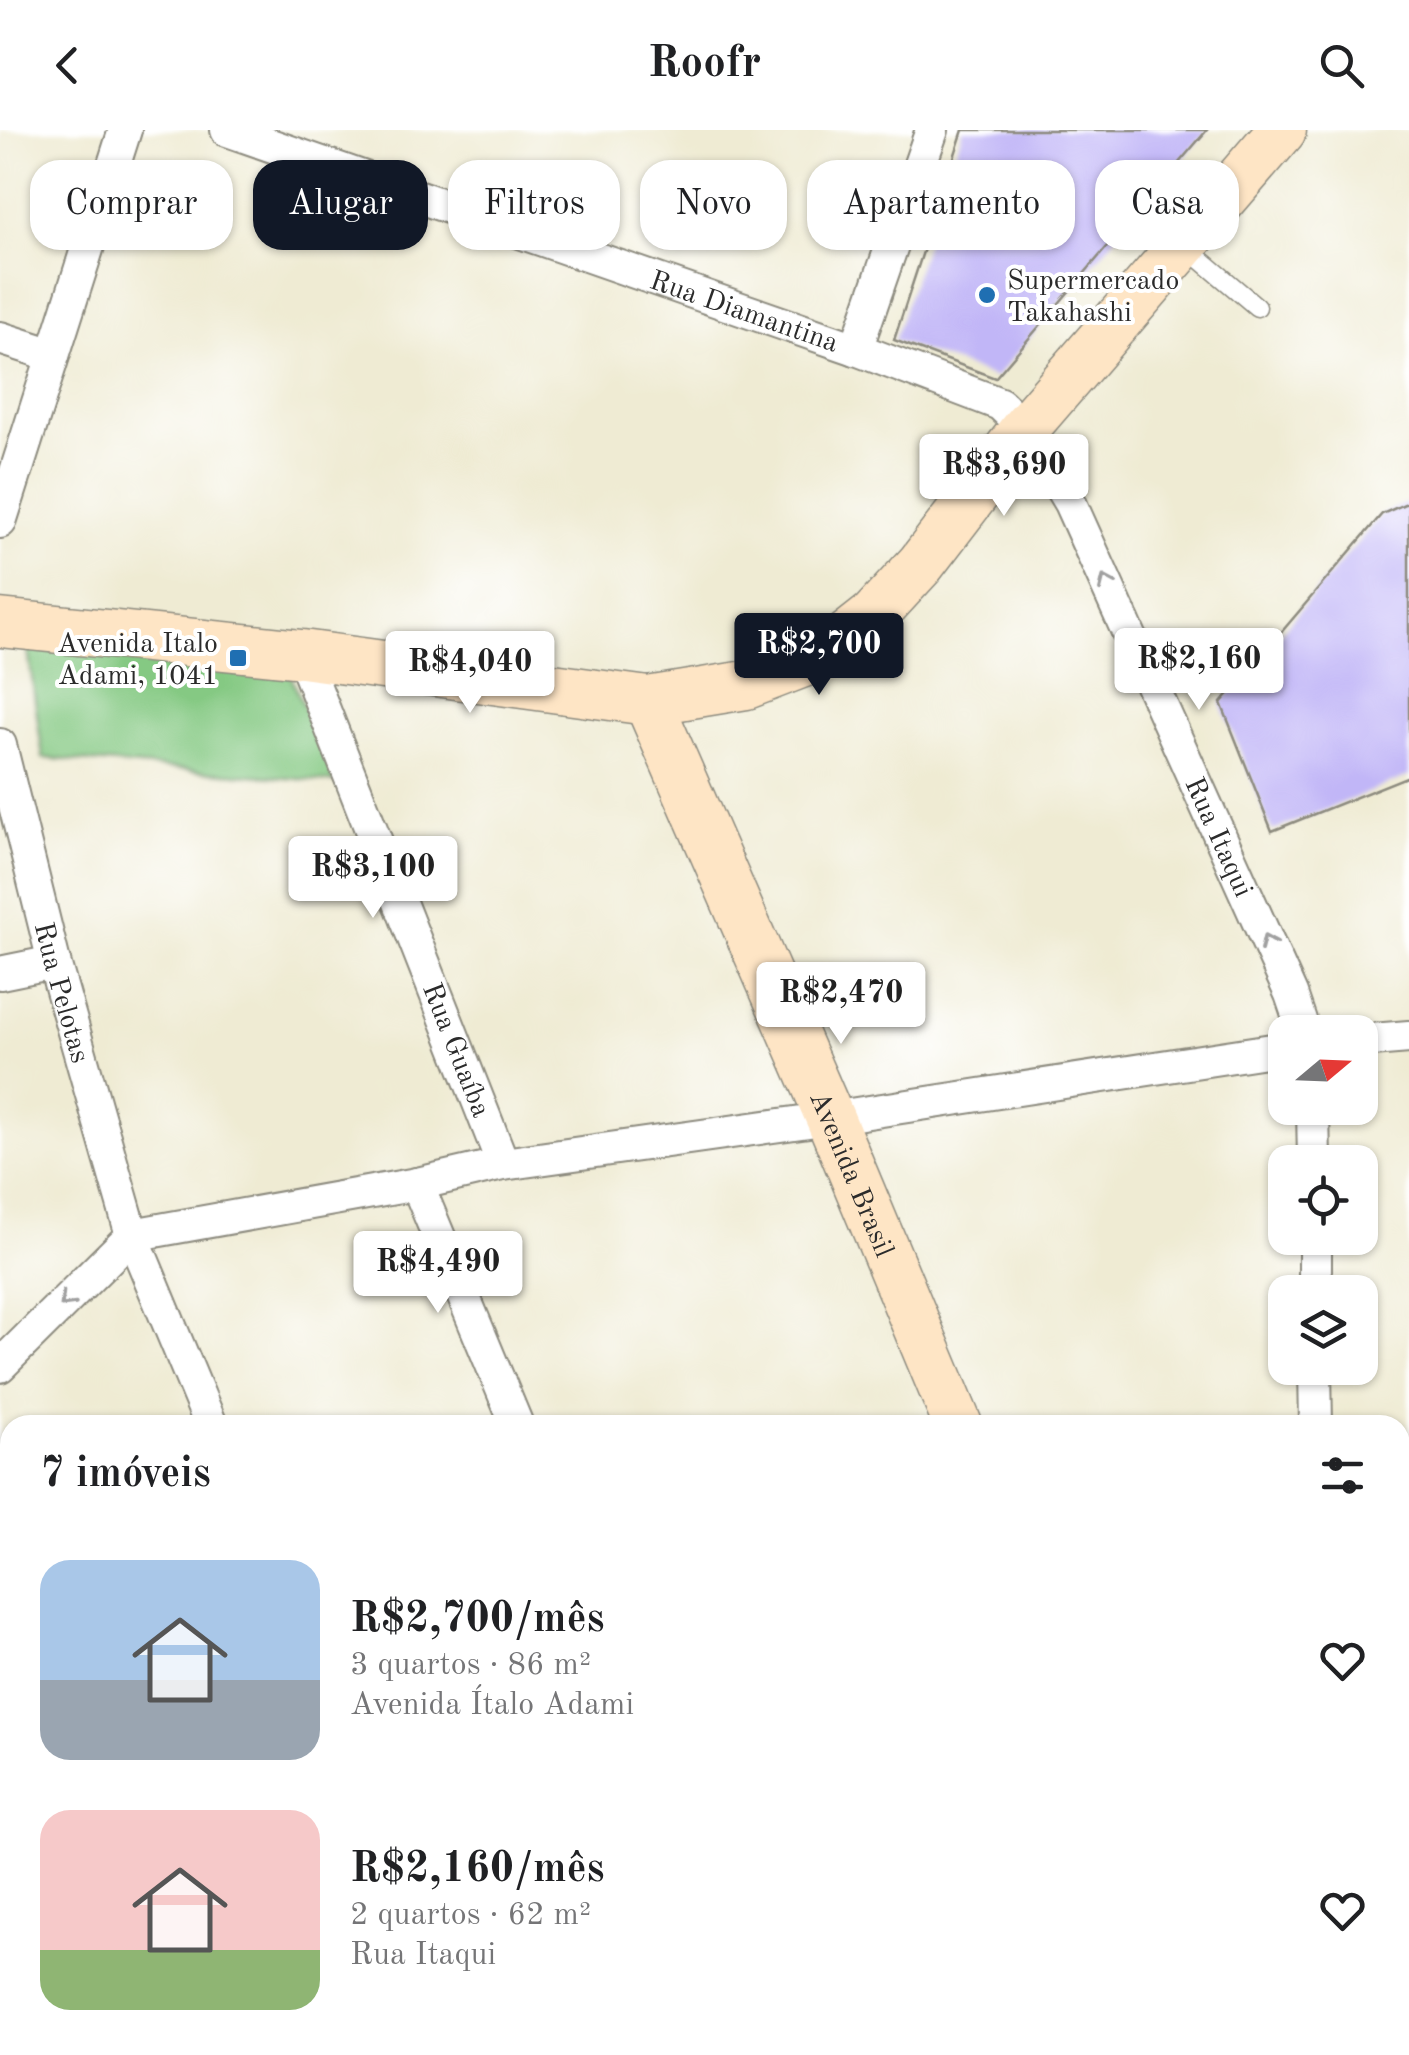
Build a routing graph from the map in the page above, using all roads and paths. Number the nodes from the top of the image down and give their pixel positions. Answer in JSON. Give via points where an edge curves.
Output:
{"nodes":[{"id":1,"x":124,"y":130,"type":"edge"},
{"id":2,"x":227,"y":130,"type":"edge"},
{"id":3,"x":932,"y":130,"type":"edge"},
{"id":4,"x":1282,"y":130,"type":"edge"},
{"id":5,"x":1239,"y":181,"type":"edge"},
{"id":6,"x":1181,"y":250,"type":"edge"},
{"id":7,"x":1190,"y":250,"type":"edge"},
{"id":8,"x":1257,"y":307,"type":"dead end"},
{"id":9,"x":0,"y":338,"type":"edge"},
{"id":10,"x":856,"y":349,"type":"junction"},
{"id":11,"x":53,"y":355,"type":"junction"},
{"id":12,"x":1025,"y":428,"type":"junction"},
{"id":13,"x":0,"y":522,"type":"edge"},
{"id":14,"x":0,"y":623,"type":"edge"},
{"id":15,"x":302,"y":654,"type":"junction"},
{"id":16,"x":648,"y":701,"type":"junction"},
{"id":17,"x":0,"y":744,"type":"edge"},
{"id":18,"x":54,"y":962,"type":"junction"},
{"id":19,"x":0,"y":974,"type":"edge"},
{"id":20,"x":1298,"y":1015,"type":"edge"},
{"id":21,"x":1409,"y":1038,"type":"edge"},
{"id":22,"x":1378,"y":1040,"type":"edge"},
{"id":23,"x":1268,"y":1051,"type":"edge"},
{"id":24,"x":830,"y":1118,"type":"junction"},
{"id":25,"x":502,"y":1164,"type":"junction"},
{"id":26,"x":417,"y":1184,"type":"junction"},
{"id":27,"x":132,"y":1236,"type":"junction"},
{"id":28,"x":0,"y":1366,"type":"edge"},
{"id":29,"x":1316,"y":1385,"type":"edge"},
{"id":30,"x":208,"y":1415,"type":"edge"},
{"id":31,"x":513,"y":1415,"type":"edge"},
{"id":32,"x":954,"y":1415,"type":"edge"},
{"id":33,"x":1316,"y":1415,"type":"edge"}],
"edges":[{"from":1,"to":11,"type":"street"},
{"from":2,"to":10,"type":"street","name":"Rua Diamantina"},
{"from":3,"to":10,"type":"street"},
{"from":4,"to":5,"type":"main road"},
{"from":6,"to":12,"type":"main road"},
{"from":7,"to":8,"type":"lane"},
{"from":9,"to":11,"type":"street"},
{"from":10,"to":12,"type":"street","name":"Rua Diamantina","via":[[1000,404]]},
{"from":11,"to":13,"type":"street"},
{"from":12,"to":16,"type":"main road","via":[[921,564],[841,641],[746,686]]},
{"from":20,"to":12,"type":"street","name":"Rua Itaqui","one_way":true,"via":[[1070,503]]},
{"from":14,"to":15,"type":"main road"},
{"from":15,"to":16,"type":"main road"},
{"from":15,"to":25,"type":"street","name":"Rua Guaíba"},
{"from":16,"to":24,"type":"main road","name":"Avenida Brasil"},
{"from":17,"to":18,"type":"street","name":"Rua Pelotas"},
{"from":18,"to":19,"type":"street"},
{"from":18,"to":27,"type":"street","name":"Rua Pelotas"},
{"from":21,"to":22,"type":"street"},
{"from":23,"to":24,"type":"street"},
{"from":24,"to":25,"type":"street"},
{"from":24,"to":32,"type":"main road","name":"Avenida Brasil"},
{"from":25,"to":26,"type":"street"},
{"from":26,"to":27,"type":"street"},
{"from":26,"to":31,"type":"street"},
{"from":27,"to":28,"type":"street","one_way":true},
{"from":27,"to":30,"type":"street","name":"Rua Pelotas"},
{"from":29,"to":33,"type":"street"}]}
